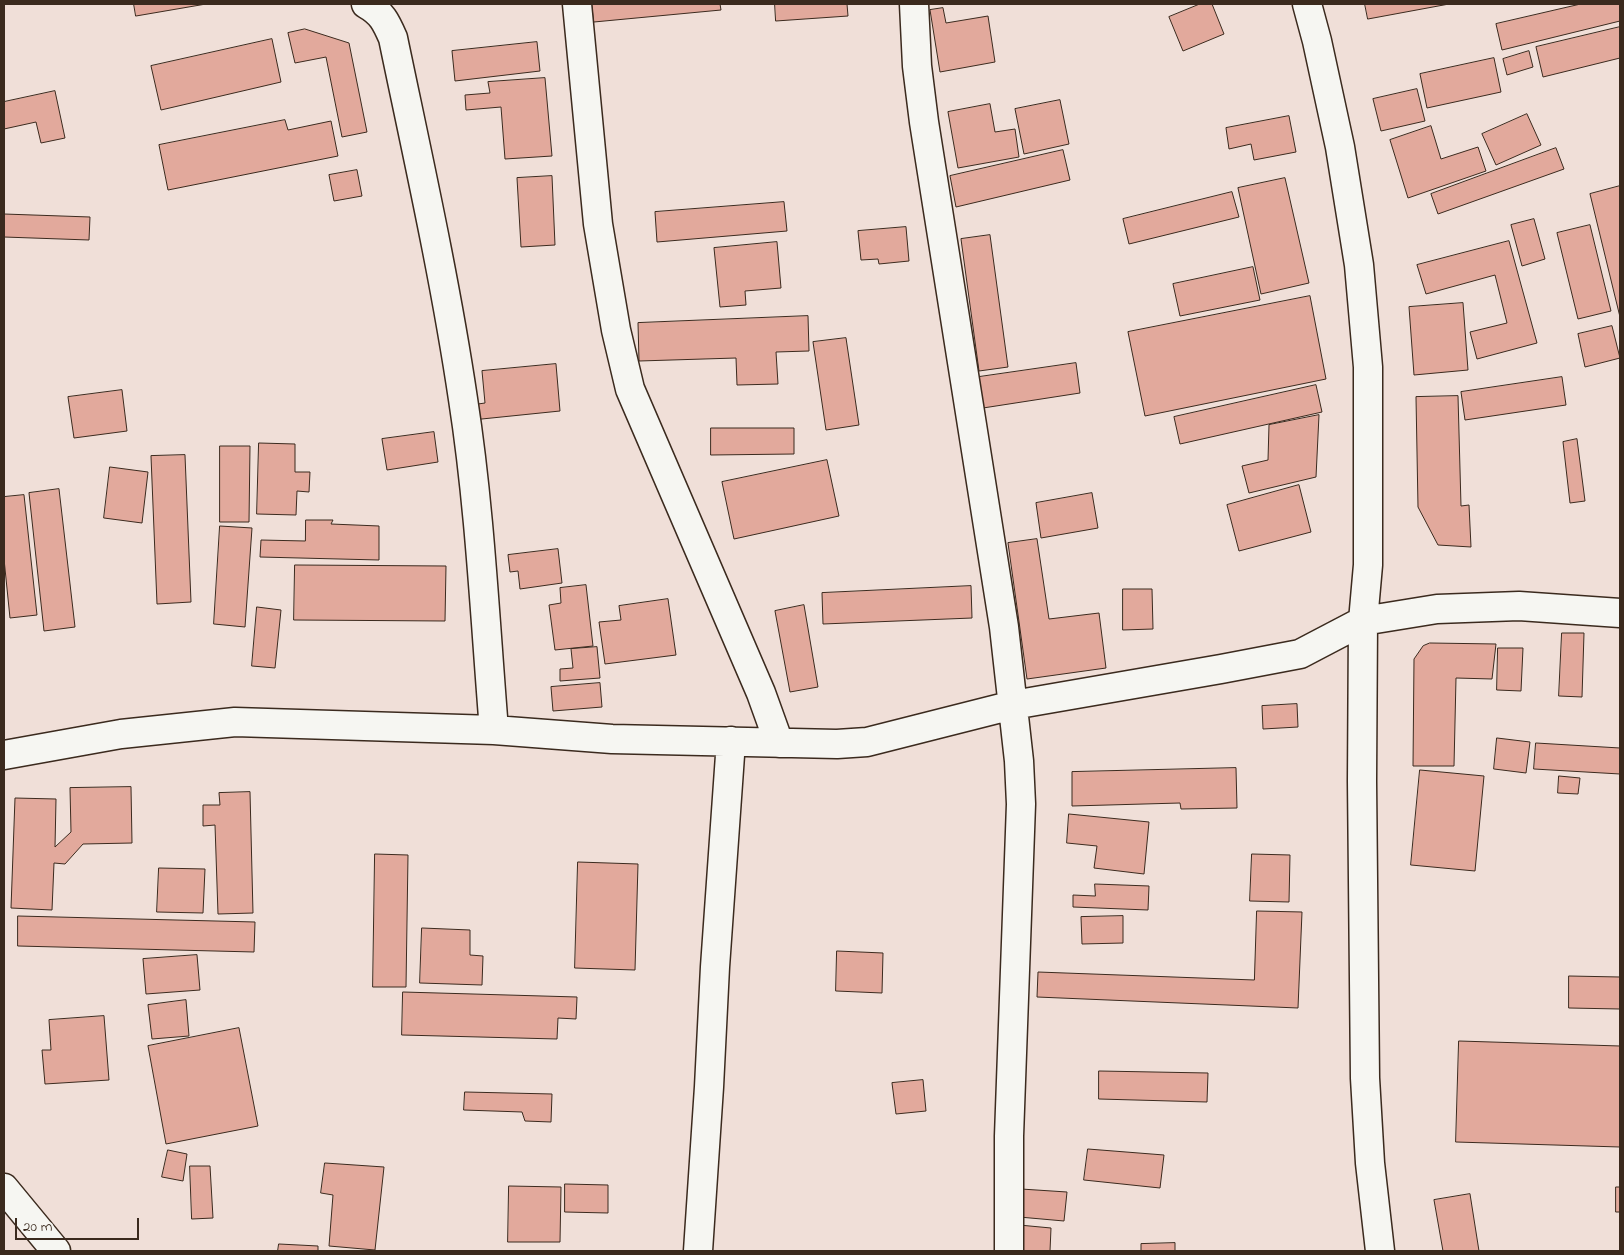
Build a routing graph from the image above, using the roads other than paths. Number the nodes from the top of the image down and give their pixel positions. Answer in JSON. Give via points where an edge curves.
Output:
{"nodes":[{"id":1,"x":366,"y":4,"type":"edge"},
{"id":2,"x":577,"y":4,"type":"edge"},
{"id":3,"x":914,"y":4,"type":"edge"},
{"id":4,"x":1307,"y":4,"type":"edge"},
{"id":5,"x":1620,"y":613,"type":"edge"},
{"id":6,"x":1363,"y":621,"type":"junction"},
{"id":7,"x":1013,"y":705,"type":"junction"},
{"id":8,"x":494,"y":730,"type":"junction"},
{"id":9,"x":731,"y":741,"type":"junction"},
{"id":10,"x":779,"y":743,"type":"junction"},
{"id":11,"x":4,"y":755,"type":"edge"},
{"id":12,"x":4,"y":1188,"type":"edge"},
{"id":13,"x":56,"y":1251,"type":"edge"},
{"id":14,"x":698,"y":1251,"type":"edge"},
{"id":15,"x":1009,"y":1251,"type":"edge"},
{"id":16,"x":1380,"y":1251,"type":"edge"}],
"edges":[{"from":1,"to":8,"type":"street","via":[[378,10],[393,38],[446,296],[472,466]]},
{"from":2,"to":10,"type":"street","via":[[598,224],[616,330],[630,389],[757,684]]},
{"from":3,"to":7,"type":"street","via":[[924,122],[1004,627]]},
{"from":4,"to":6,"type":"street","via":[[1340,147],[1360,274],[1368,367],[1370,469]]},
{"from":5,"to":6,"type":"street","via":[[1519,606],[1437,609]]},
{"from":6,"to":7,"type":"street","via":[[1300,654]]},
{"from":6,"to":16,"type":"street","via":[[1365,1078]]},
{"from":7,"to":10,"type":"street","via":[[867,742]]},
{"from":7,"to":15,"type":"street","via":[[1021,804],[1009,1136]]},
{"from":8,"to":9,"type":"street","via":[[612,738]]},
{"from":8,"to":11,"type":"street","via":[[235,722],[121,734]]},
{"from":9,"to":10,"type":"street"},
{"from":9,"to":14,"type":"street"},
{"from":12,"to":13,"type":"street"}]}
